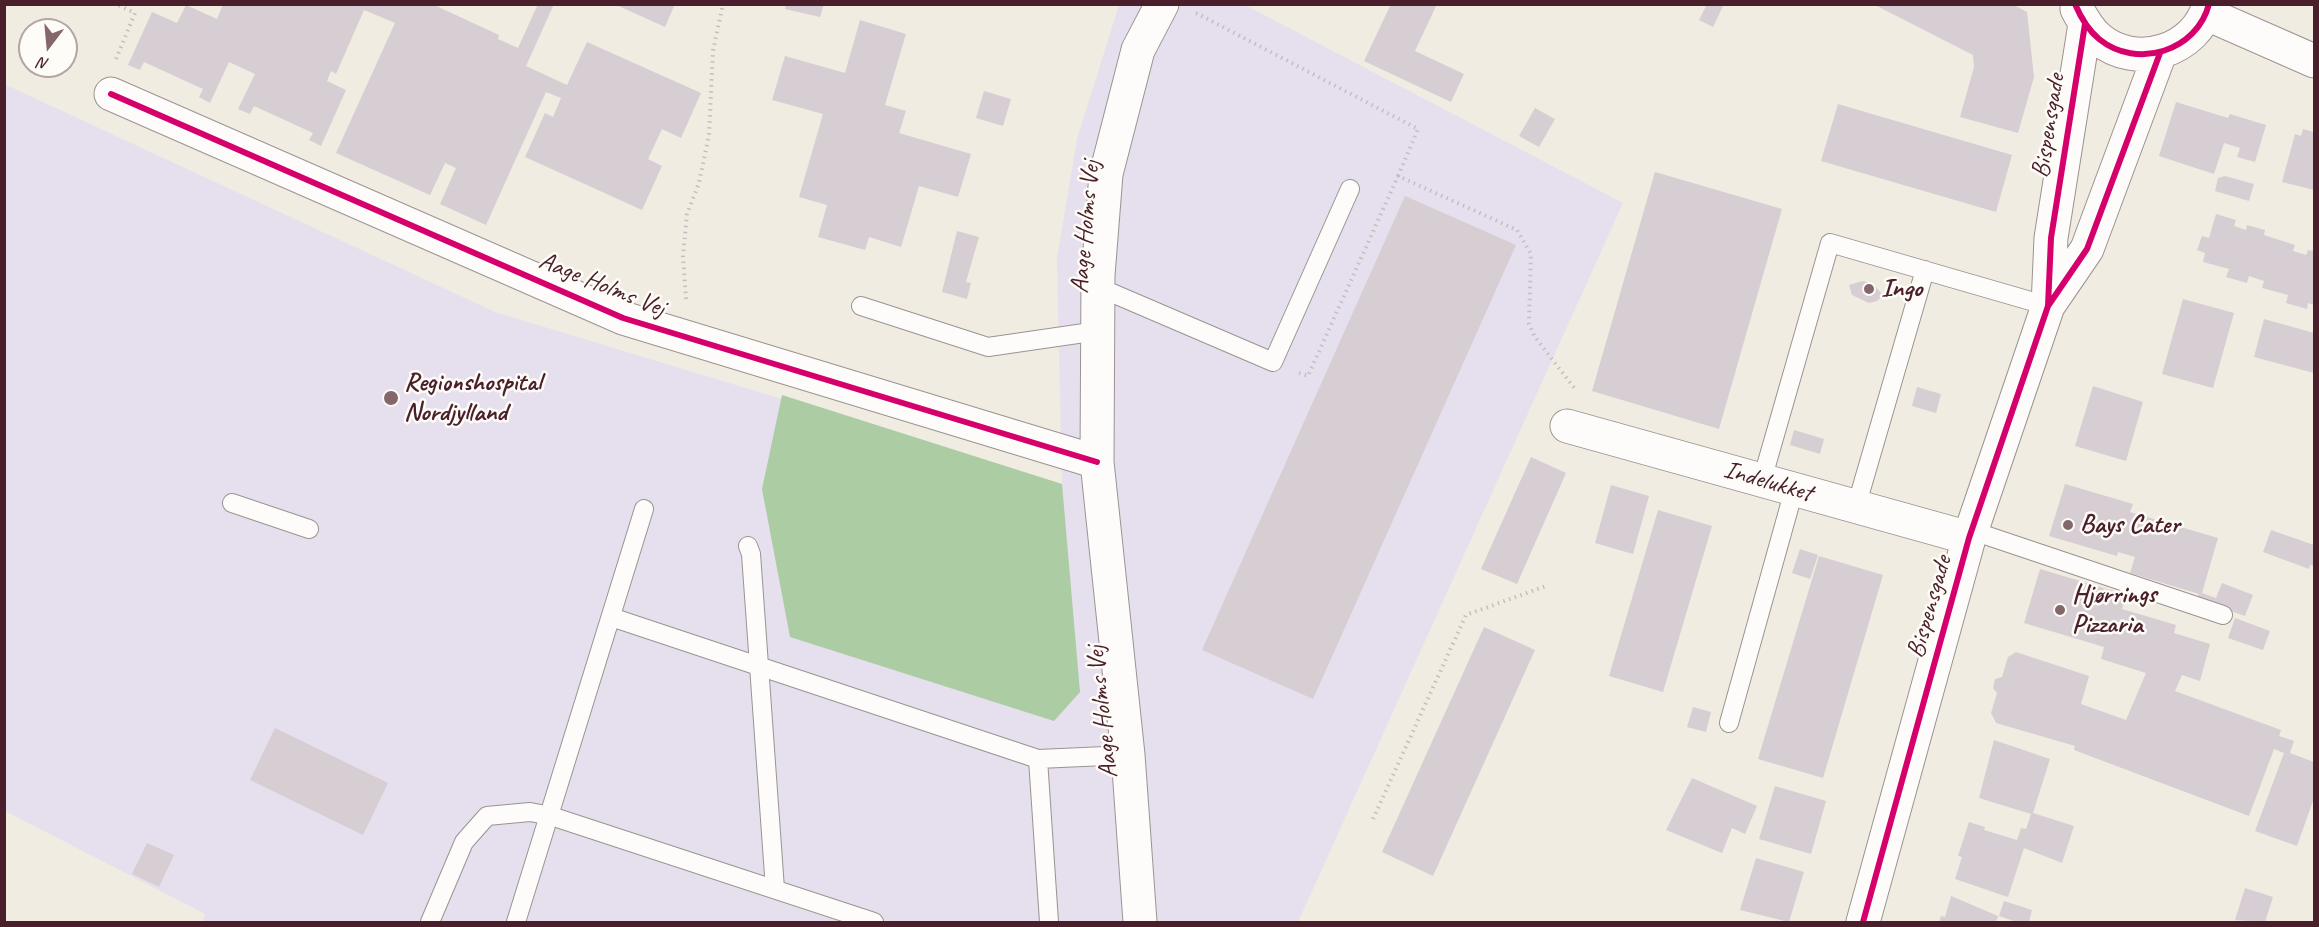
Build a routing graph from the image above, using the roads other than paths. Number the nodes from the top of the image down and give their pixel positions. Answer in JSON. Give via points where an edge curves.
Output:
{"nodes":[{"id":1,"x":1176,"y":7,"type":"edge"},
{"id":2,"x":2208,"y":9,"type":"edge"},
{"id":3,"x":2080,"y":14,"type":"edge"},
{"id":4,"x":2160,"y":53,"type":"junction"},
{"id":5,"x":2314,"y":61,"type":"edge"},
{"id":6,"x":111,"y":94,"type":"dead end"},
{"id":7,"x":1350,"y":189,"type":"dead end"},
{"id":8,"x":1925,"y":270,"type":"junction"},
{"id":9,"x":1098,"y":287,"type":"junction"},
{"id":10,"x":861,"y":306,"type":"dead end"},
{"id":11,"x":2048,"y":306,"type":"junction"},
{"id":12,"x":1098,"y":331,"type":"junction"},
{"id":13,"x":1567,"y":426,"type":"road end"},
{"id":14,"x":1097,"y":462,"type":"junction"},
{"id":15,"x":1762,"y":480,"type":"junction"},
{"id":16,"x":1794,"y":490,"type":"junction"},
{"id":17,"x":232,"y":503,"type":"dead end"},
{"id":18,"x":1856,"y":507,"type":"junction"},
{"id":19,"x":644,"y":508,"type":"dead end"},
{"id":20,"x":309,"y":529,"type":"dead end"},
{"id":21,"x":1971,"y":535,"type":"junction"},
{"id":22,"x":748,"y":546,"type":"dead end"},
{"id":23,"x":2223,"y":615,"type":"dead end"},
{"id":24,"x":611,"y":617,"type":"junction"},
{"id":25,"x":758,"y":666,"type":"junction"},
{"id":26,"x":1729,"y":723,"type":"dead end"},
{"id":27,"x":1128,"y":755,"type":"junction"},
{"id":28,"x":1038,"y":759,"type":"junction"},
{"id":29,"x":551,"y":816,"type":"junction"},
{"id":30,"x":775,"y":889,"type":"junction"},
{"id":31,"x":430,"y":922,"type":"edge"},
{"id":32,"x":516,"y":922,"type":"edge"},
{"id":33,"x":874,"y":922,"type":"edge"},
{"id":34,"x":1050,"y":922,"type":"edge"},
{"id":35,"x":1140,"y":922,"type":"edge"},
{"id":36,"x":1863,"y":922,"type":"edge"}],
"edges":[{"from":1,"to":9,"type":"street","name":"Aage Holms Vej","via":[[1138,50],[1106,174]]},
{"from":2,"to":4,"type":"street","via":[[2195,32]]},
{"from":2,"to":5,"type":"street"},
{"from":3,"to":4,"type":"street","via":[[2099,40],[2118,51],[2138,55]]},
{"from":3,"to":11,"type":"street","name":"Bispensgade","via":[[2051,238]]},
{"from":4,"to":11,"type":"street","name":"Bispensgade","via":[[2087,249]]},
{"from":6,"to":14,"type":"street","name":"Aage Holms Vej","via":[[622,318]]},
{"from":7,"to":9,"type":"lane","via":[[1273,362]]},
{"from":8,"to":11,"type":"lane"},
{"from":8,"to":15,"type":"lane","via":[[1830,243]]},
{"from":8,"to":18,"type":"lane"},
{"from":9,"to":12,"type":"street","name":"Aage Holms Vej"},
{"from":10,"to":12,"type":"lane","via":[[988,347]]},
{"from":11,"to":21,"type":"street","name":"Bispensgade"},
{"from":12,"to":14,"type":"street","name":"Aage Holms Vej"},
{"from":13,"to":15,"type":"street","name":"Indelukket"},
{"from":14,"to":27,"type":"street","name":"Aage Holms Vej"},
{"from":15,"to":16,"type":"street","name":"Indelukket"},
{"from":16,"to":18,"type":"street","name":"Indelukket"},
{"from":16,"to":26,"type":"lane"},
{"from":17,"to":20,"type":"lane"},
{"from":18,"to":21,"type":"street","name":"Indelukket"},
{"from":19,"to":24,"type":"lane"},
{"from":21,"to":23,"type":"lane"},
{"from":21,"to":36,"type":"street","name":"Bispensgade"},
{"from":22,"to":25,"type":"lane"},
{"from":24,"to":25,"type":"lane"},
{"from":24,"to":29,"type":"lane"},
{"from":25,"to":28,"type":"lane"},
{"from":25,"to":30,"type":"lane"},
{"from":27,"to":28,"type":"lane"},
{"from":27,"to":35,"type":"street","name":"Aage Holms Vej"},
{"from":28,"to":34,"type":"lane"},
{"from":29,"to":30,"type":"lane"},
{"from":29,"to":31,"type":"lane","via":[[530,812],[487,816],[464,842]]},
{"from":29,"to":32,"type":"lane"},
{"from":30,"to":33,"type":"lane"}]}
